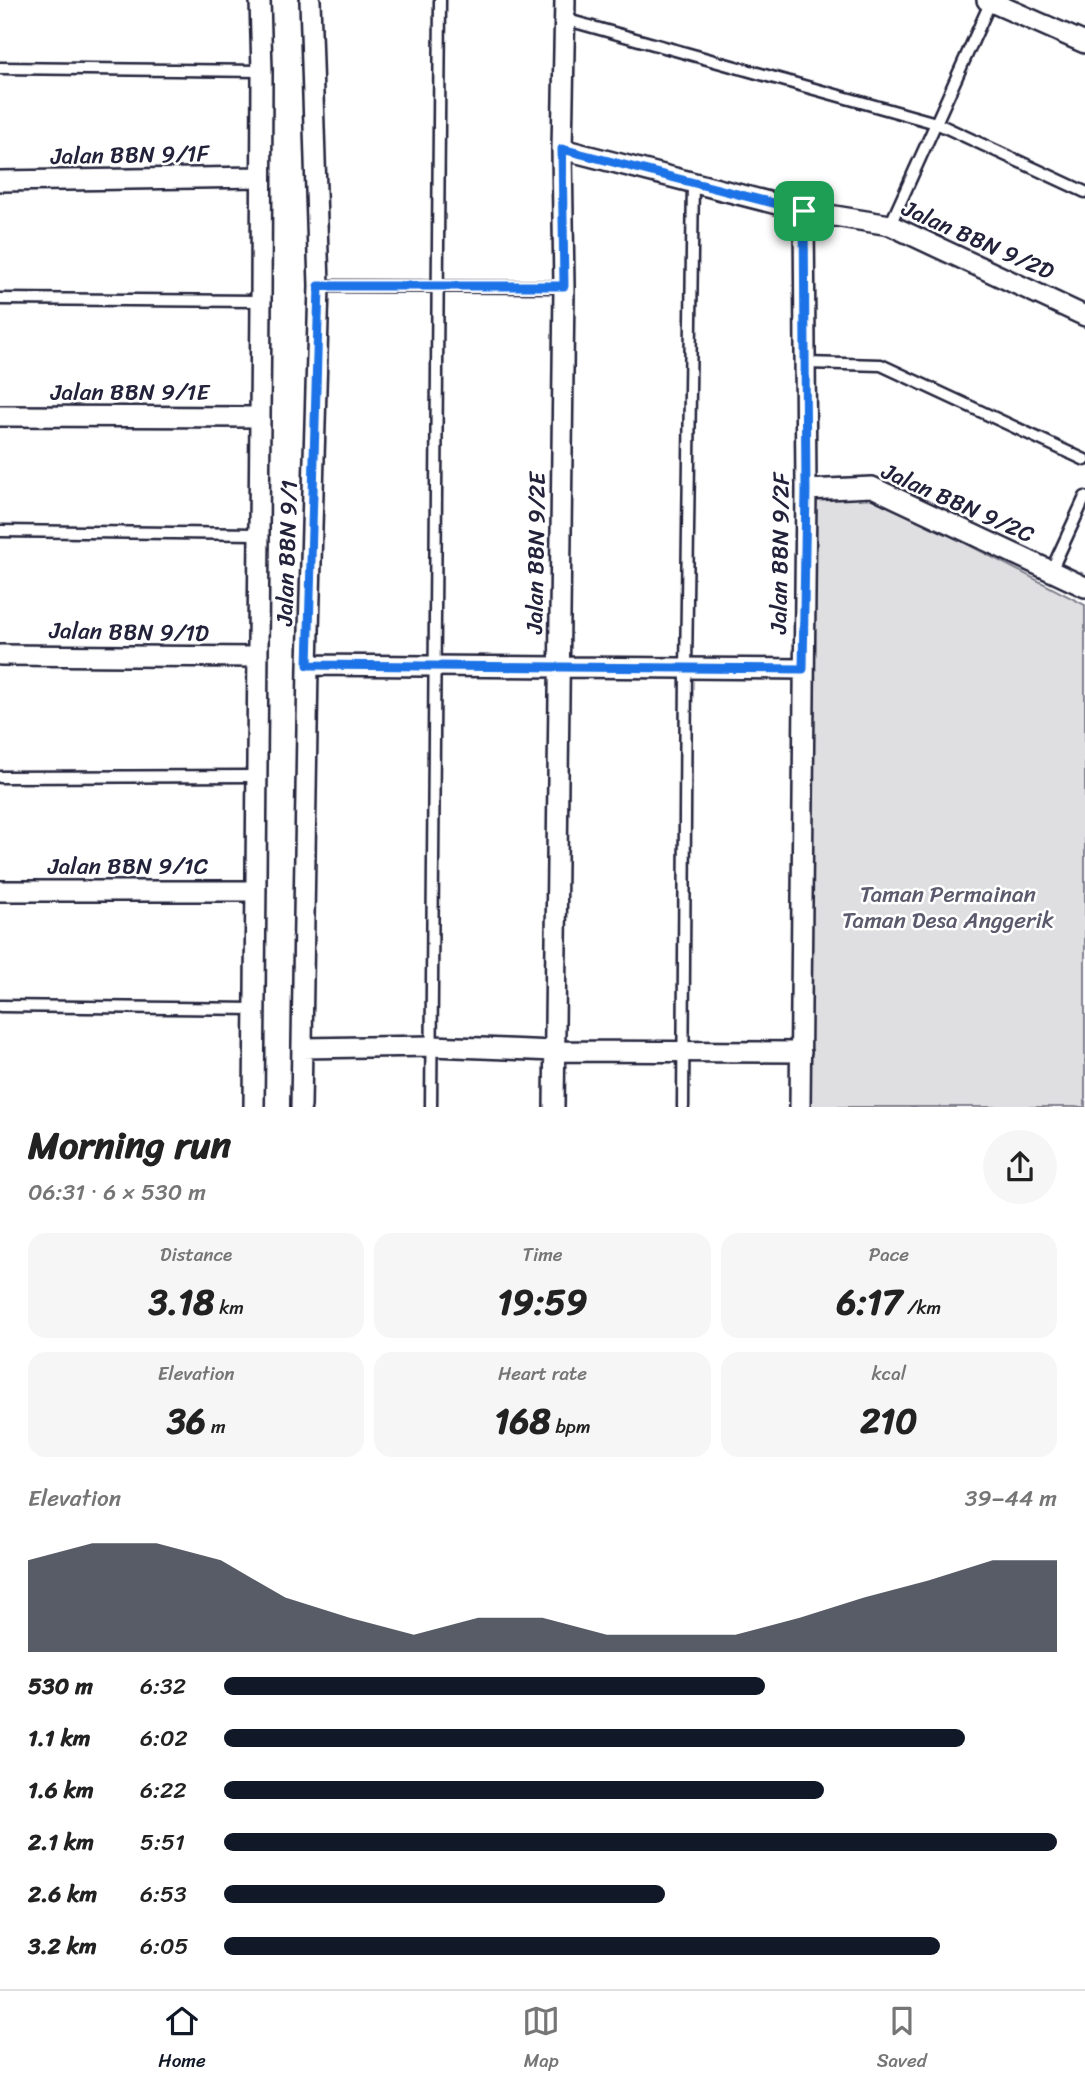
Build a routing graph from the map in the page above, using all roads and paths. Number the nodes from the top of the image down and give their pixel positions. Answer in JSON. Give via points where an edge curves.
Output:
{"nodes":[{"id":1,"x":260,"y":0,"type":"edge"},
{"id":2,"x":310,"y":0,"type":"edge"},
{"id":3,"x":440,"y":0,"type":"edge"},
{"id":4,"x":989,"y":1,"type":"edge"},
{"id":5,"x":564,"y":10,"type":"edge"},
{"id":6,"x":1085,"y":43,"type":"edge"},
{"id":7,"x":0,"y":68,"type":"edge"},
{"id":8,"x":262,"y":71,"type":"junction"},
{"id":9,"x":936,"y":123,"type":"junction"},
{"id":10,"x":562,"y":149,"type":"junction"},
{"id":11,"x":261,"y":177,"type":"junction"},
{"id":12,"x":0,"y":181,"type":"edge"},
{"id":13,"x":693,"y":182,"type":"junction"},
{"id":14,"x":1085,"y":192,"type":"edge"},
{"id":15,"x":804,"y":211,"type":"junction"},
{"id":16,"x":890,"y":225,"type":"junction"},
{"id":17,"x":319,"y":286,"type":"junction"},
{"id":18,"x":564,"y":286,"type":"junction"},
{"id":19,"x":437,"y":287,"type":"junction"},
{"id":20,"x":0,"y":299,"type":"edge"},
{"id":21,"x":261,"y":301,"type":"junction"},
{"id":22,"x":1085,"y":316,"type":"edge"},
{"id":23,"x":806,"y":363,"type":"junction"},
{"id":24,"x":0,"y":416,"type":"edge"},
{"id":25,"x":260,"y":416,"type":"junction"},
{"id":26,"x":1085,"y":460,"type":"edge"},
{"id":27,"x":806,"y":490,"type":"junction"},
{"id":28,"x":1085,"y":497,"type":"edge"},
{"id":29,"x":0,"y":531,"type":"edge"},
{"id":30,"x":258,"y":534,"type":"junction"},
{"id":31,"x":1051,"y":571,"type":"junction"},
{"id":32,"x":1085,"y":587,"type":"edge"},
{"id":33,"x":0,"y":655,"type":"edge"},
{"id":34,"x":257,"y":657,"type":"junction"},
{"id":35,"x":308,"y":665,"type":"junction"},
{"id":36,"x":435,"y":667,"type":"junction"},
{"id":37,"x":559,"y":668,"type":"junction"},
{"id":38,"x":686,"y":668,"type":"junction"},
{"id":39,"x":803,"y":669,"type":"junction"},
{"id":40,"x":256,"y":776,"type":"junction"},
{"id":41,"x":0,"y":777,"type":"edge"},
{"id":42,"x":0,"y":891,"type":"edge"},
{"id":43,"x":256,"y":891,"type":"junction"},
{"id":44,"x":0,"y":1006,"type":"edge"},
{"id":45,"x":256,"y":1009,"type":"junction"},
{"id":46,"x":432,"y":1045,"type":"junction"},
{"id":47,"x":302,"y":1048,"type":"junction"},
{"id":48,"x":554,"y":1051,"type":"junction"},
{"id":49,"x":683,"y":1052,"type":"junction"},
{"id":50,"x":801,"y":1052,"type":"junction"},
{"id":51,"x":254,"y":1107,"type":"edge"},
{"id":52,"x":301,"y":1107,"type":"edge"},
{"id":53,"x":431,"y":1107,"type":"edge"},
{"id":54,"x":554,"y":1107,"type":"edge"},
{"id":55,"x":683,"y":1107,"type":"edge"},
{"id":56,"x":800,"y":1107,"type":"edge"}],
"edges":[{"from":1,"to":8,"type":"street"},
{"from":2,"to":17,"type":"street","name":"Jalan BBN 9/1"},
{"from":3,"to":19,"type":"lane"},
{"from":4,"to":6,"type":"street"},
{"from":4,"to":9,"type":"lane"},
{"from":5,"to":9,"type":"lane"},
{"from":5,"to":10,"type":"street","name":"Jalan BBN 9/2E"},
{"from":7,"to":8,"type":"lane"},
{"from":8,"to":11,"type":"street"},
{"from":9,"to":14,"type":"lane"},
{"from":9,"to":16,"type":"lane"},
{"from":10,"to":13,"type":"street","name":"Jalan BBN 9/2D"},
{"from":10,"to":18,"type":"street","name":"Jalan BBN 9/2E"},
{"from":11,"to":12,"type":"street","name":"Jalan BBN 9/1F"},
{"from":11,"to":21,"type":"street"},
{"from":13,"to":15,"type":"street","name":"Jalan BBN 9/2D"},
{"from":13,"to":38,"type":"lane"},
{"from":15,"to":16,"type":"street","name":"Jalan BBN 9/2D"},
{"from":15,"to":23,"type":"street","name":"Jalan BBN 9/2F"},
{"from":16,"to":22,"type":"street","name":"Jalan BBN 9/2D"},
{"from":17,"to":19,"type":"lane"},
{"from":17,"to":35,"type":"street","name":"Jalan BBN 9/1"},
{"from":18,"to":19,"type":"lane"},
{"from":18,"to":37,"type":"street","name":"Jalan BBN 9/2E"},
{"from":19,"to":36,"type":"lane"},
{"from":20,"to":21,"type":"lane"},
{"from":21,"to":25,"type":"street"},
{"from":23,"to":26,"type":"lane","via":[[881,365]]},
{"from":23,"to":27,"type":"street","name":"Jalan BBN 9/2F"},
{"from":24,"to":25,"type":"street","name":"Jalan BBN 9/1E"},
{"from":25,"to":30,"type":"street"},
{"from":27,"to":31,"type":"street","name":"Jalan BBN 9/2C","via":[[872,487]]},
{"from":27,"to":39,"type":"street","name":"Jalan BBN 9/2F"},
{"from":28,"to":31,"type":"lane"},
{"from":29,"to":30,"type":"lane"},
{"from":30,"to":34,"type":"street"},
{"from":31,"to":32,"type":"street","name":"Jalan BBN 9/2C"},
{"from":33,"to":34,"type":"street","name":"Jalan BBN 9/1D"},
{"from":34,"to":40,"type":"street"},
{"from":35,"to":36,"type":"street"},
{"from":35,"to":47,"type":"street","name":"Jalan BBN 9/1"},
{"from":36,"to":37,"type":"street"},
{"from":36,"to":46,"type":"lane"},
{"from":37,"to":38,"type":"street"},
{"from":37,"to":48,"type":"street","name":"Jalan BBN 9/2E"},
{"from":38,"to":39,"type":"street"},
{"from":38,"to":49,"type":"lane"},
{"from":39,"to":50,"type":"street","name":"Jalan BBN 9/2F"},
{"from":40,"to":41,"type":"lane"},
{"from":40,"to":43,"type":"street"},
{"from":42,"to":43,"type":"street","name":"Jalan BBN 9/1C"},
{"from":43,"to":45,"type":"street"},
{"from":44,"to":45,"type":"lane"},
{"from":45,"to":51,"type":"street"},
{"from":46,"to":47,"type":"street"},
{"from":46,"to":48,"type":"street"},
{"from":46,"to":53,"type":"lane"},
{"from":47,"to":52,"type":"street","name":"Jalan BBN 9/1"},
{"from":48,"to":49,"type":"street"},
{"from":48,"to":54,"type":"street","name":"Jalan BBN 9/2E"},
{"from":49,"to":50,"type":"street"},
{"from":49,"to":55,"type":"lane"},
{"from":50,"to":56,"type":"street","name":"Jalan BBN 9/2F"}]}
